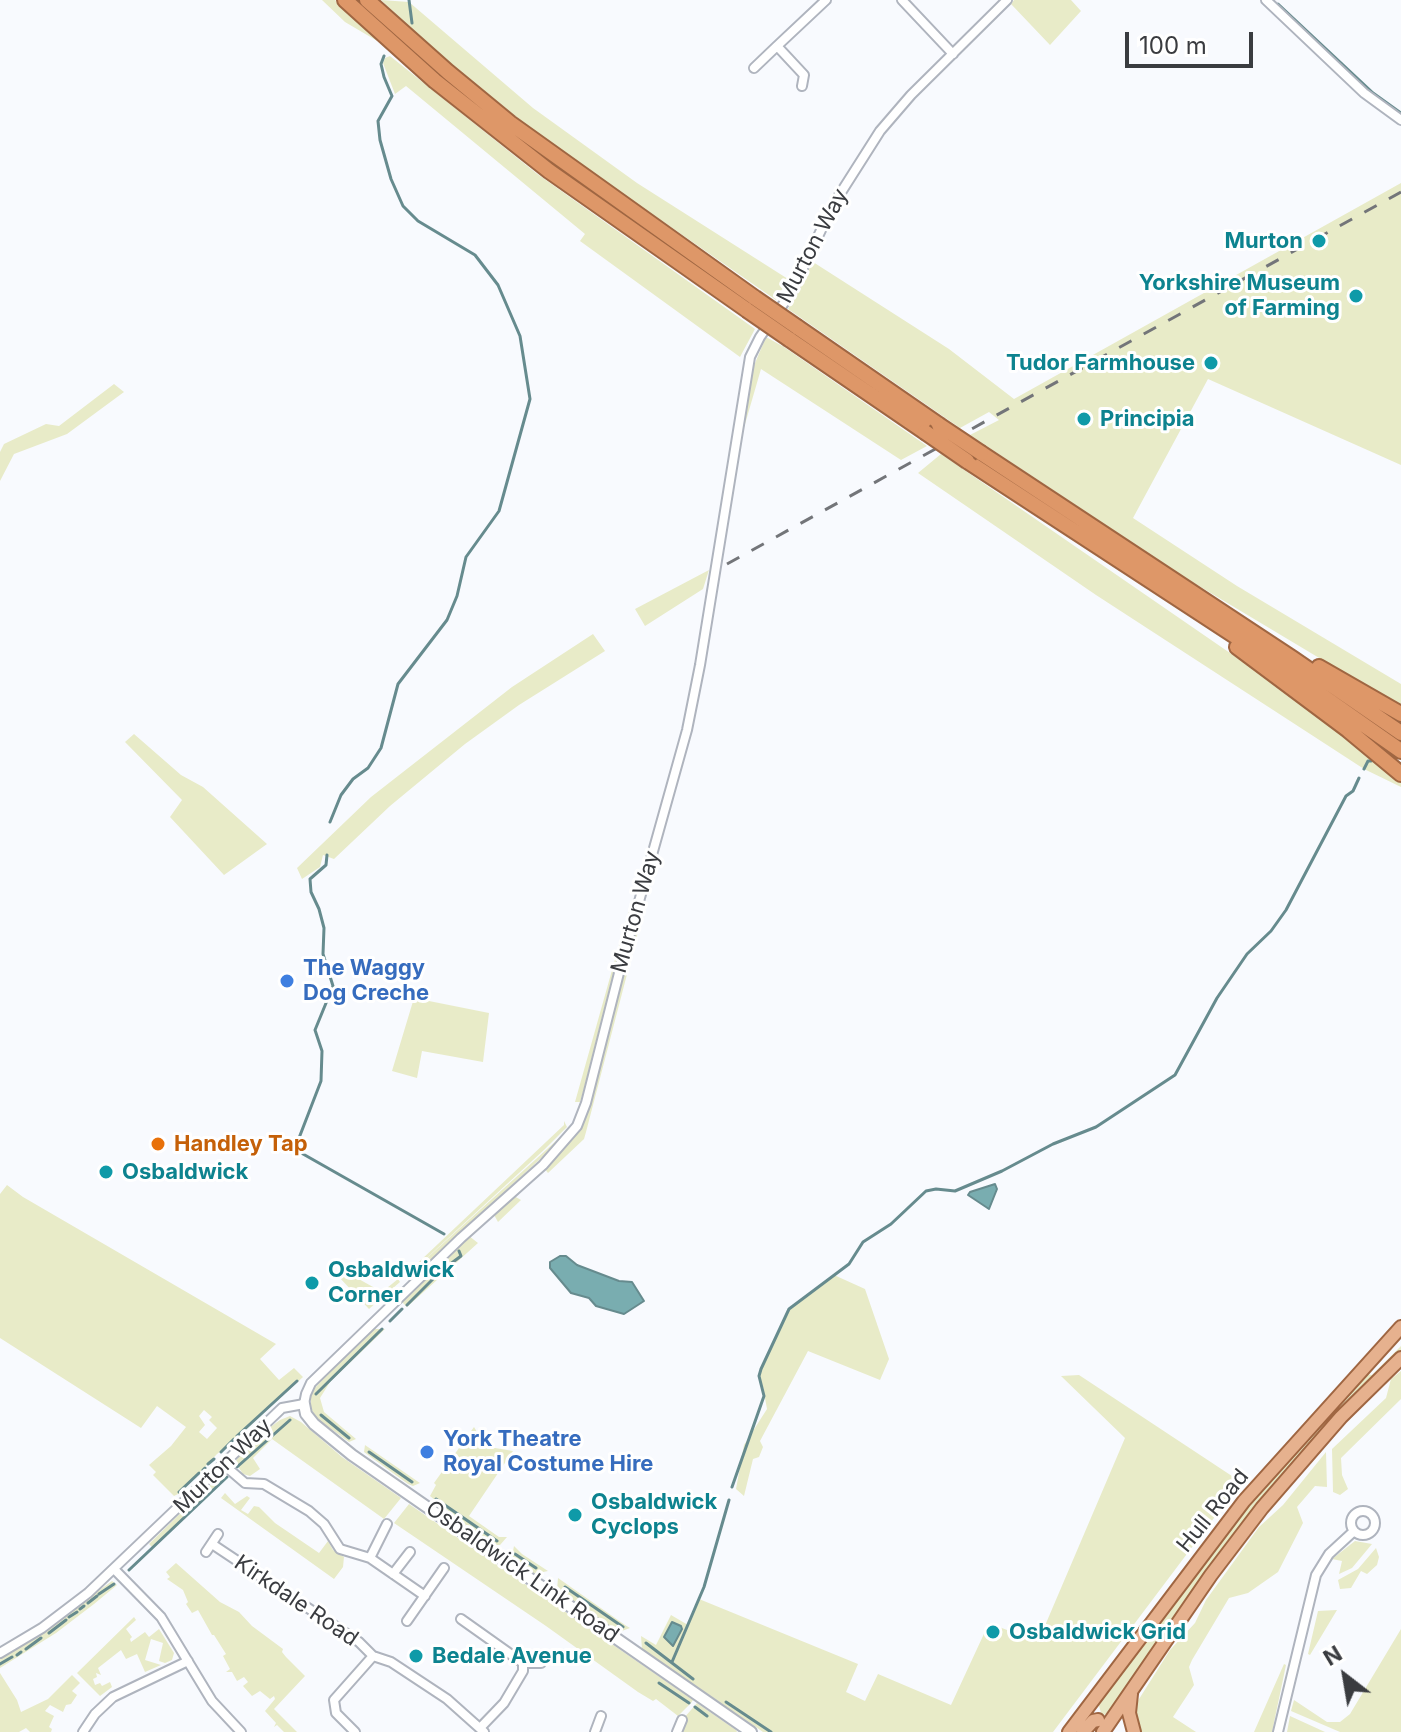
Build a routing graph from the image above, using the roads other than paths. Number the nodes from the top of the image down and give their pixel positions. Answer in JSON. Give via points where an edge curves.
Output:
{"nodes":[{"id":1,"x":345,"y":0,"type":"edge"},
{"id":2,"x":367,"y":0,"type":"edge"},
{"id":3,"x":826,"y":0,"type":"edge"},
{"id":4,"x":902,"y":0,"type":"edge"},
{"id":5,"x":1007,"y":0,"type":"edge"},
{"id":6,"x":1266,"y":0,"type":"edge"},
{"id":7,"x":777,"y":46,"type":"junction"},
{"id":8,"x":953,"y":54,"type":"junction"},
{"id":9,"x":754,"y":68,"type":"dead end"},
{"id":10,"x":815,"y":73,"type":"dead end"},
{"id":11,"x":804,"y":75,"type":"junction"},
{"id":12,"x":802,"y":86,"type":"dead end"},
{"id":13,"x":1401,"y":120,"type":"edge"},
{"id":14,"x":751,"y":304,"type":"junction"},
{"id":15,"x":793,"y":333,"type":"junction"},
{"id":16,"x":1203,"y":617,"type":"junction"},
{"id":17,"x":1292,"y":658,"type":"junction"},
{"id":18,"x":1401,"y":714,"type":"edge"},
{"id":19,"x":1401,"y":733,"type":"edge"},
{"id":20,"x":1401,"y":751,"type":"edge"},
{"id":21,"x":1401,"y":774,"type":"edge"},
{"id":22,"x":1401,"y":1327,"type":"edge"},
{"id":23,"x":1401,"y":1358,"type":"edge"},
{"id":24,"x":304,"y":1404,"type":"junction"},
{"id":25,"x":229,"y":1471,"type":"junction"},
{"id":26,"x":387,"y":1524,"type":"dead end"},
{"id":27,"x":1354,"y":1531,"type":"dead end"},
{"id":28,"x":218,"y":1534,"type":"dead end"},
{"id":29,"x":410,"y":1552,"type":"dead end"},
{"id":30,"x":370,"y":1558,"type":"junction"},
{"id":31,"x":444,"y":1568,"type":"dead end"},
{"id":32,"x":117,"y":1571,"type":"junction"},
{"id":33,"x":393,"y":1574,"type":"junction"},
{"id":34,"x":425,"y":1596,"type":"junction"},
{"id":35,"x":479,"y":1618,"type":"dead end"},
{"id":36,"x":461,"y":1619,"type":"dead end"},
{"id":37,"x":407,"y":1621,"type":"dead end"},
{"id":38,"x":473,"y":1626,"type":"junction"},
{"id":39,"x":0,"y":1653,"type":"edge"},
{"id":40,"x":373,"y":1656,"type":"junction"},
{"id":41,"x":188,"y":1661,"type":"junction"},
{"id":42,"x":523,"y":1663,"type":"junction"},
{"id":43,"x":541,"y":1663,"type":"dead end"},
{"id":44,"x":1131,"y":1691,"type":"junction"},
{"id":45,"x":1090,"y":1703,"type":"junction"},
{"id":46,"x":682,"y":1720,"type":"dead end"},
{"id":47,"x":1106,"y":1728,"type":"edge"},
{"id":48,"x":482,"y":1730,"type":"edge"},
{"id":49,"x":83,"y":1732,"type":"edge"},
{"id":50,"x":241,"y":1732,"type":"edge"},
{"id":51,"x":355,"y":1732,"type":"edge"},
{"id":52,"x":677,"y":1732,"type":"edge"},
{"id":53,"x":750,"y":1732,"type":"edge"},
{"id":54,"x":1069,"y":1732,"type":"edge"},
{"id":55,"x":1083,"y":1732,"type":"edge"},
{"id":56,"x":1134,"y":1732,"type":"edge"},
{"id":57,"x":1278,"y":1732,"type":"edge"}],
"edges":[{"from":1,"to":14,"type":"highway","via":[[537,162]]},
{"from":2,"to":14,"type":"highway","via":[[510,123]]},
{"from":3,"to":7,"type":"street"},
{"from":4,"to":8,"type":"street"},
{"from":5,"to":8,"type":"street","name":"Murton Way"},
{"from":6,"to":13,"type":"street","via":[[1364,93]]},
{"from":7,"to":9,"type":"street"},
{"from":7,"to":11,"type":"street"},
{"from":8,"to":24,"type":"street","name":"Murton Way","via":[[897,110],[858,163],[791,293],[750,357],[687,730],[577,1126],[543,1165],[311,1383]]},
{"from":10,"to":11,"type":"street"},
{"from":11,"to":12,"type":"street"},
{"from":14,"to":15,"type":"highway","bridge":true},
{"from":15,"to":16,"type":"highway","bridge":true,"via":[[925,432]]},
{"from":15,"to":17,"type":"highway","bridge":true},
{"from":16,"to":20,"type":"highway"},
{"from":16,"to":21,"type":"highway"},
{"from":17,"to":18,"type":"highway","via":[[1327,670]]},
{"from":17,"to":19,"type":"highway"},
{"from":22,"to":45,"type":"main road","name":"Hull Road","via":[[1244,1501]]},
{"from":23,"to":44,"type":"main road","name":"Hull Road","via":[[1262,1508]]},
{"from":24,"to":25,"type":"street","name":"Murton Way","via":[[282,1408]]},
{"from":24,"to":53,"type":"street","name":"Osbaldwick Link Road","via":[[314,1424],[352,1455]]},
{"from":25,"to":30,"type":"street","via":[[298,1504],[317,1516],[340,1549]]},
{"from":25,"to":32,"type":"street","name":"Murton Way"},
{"from":26,"to":30,"type":"street"},
{"from":27,"to":57,"type":"street","via":[[1316,1575]]},
{"from":28,"to":40,"type":"street","name":"Kirkdale Road","via":[[209,1548]]},
{"from":29,"to":33,"type":"street"},
{"from":30,"to":33,"type":"street"},
{"from":31,"to":34,"type":"street"},
{"from":32,"to":39,"type":"street","name":"Murton Way"},
{"from":32,"to":41,"type":"street","via":[[161,1617]]},
{"from":33,"to":34,"type":"street"},
{"from":34,"to":37,"type":"street"},
{"from":35,"to":38,"type":"street"},
{"from":36,"to":38,"type":"street"},
{"from":38,"to":42,"type":"street"},
{"from":40,"to":48,"type":"street","via":[[391,1662],[453,1704]]},
{"from":40,"to":51,"type":"street","name":"Kirkdale Road","via":[[333,1706]]},
{"from":41,"to":49,"type":"street","via":[[113,1697]]},
{"from":41,"to":50,"type":"street","via":[[212,1701]]},
{"from":42,"to":43,"type":"street"},
{"from":42,"to":48,"type":"street","via":[[504,1703]]},
{"from":44,"to":47,"type":"main road","name":"Hull Road"},
{"from":44,"to":56,"type":"main road"},
{"from":45,"to":47,"type":"main road","via":[[1089,1712]]},
{"from":45,"to":54,"type":"main road","name":"Hull Road"},
{"from":46,"to":52,"type":"street"},
{"from":47,"to":55,"type":"main road","name":"Hull Road","via":[[1093,1721]]}]}
